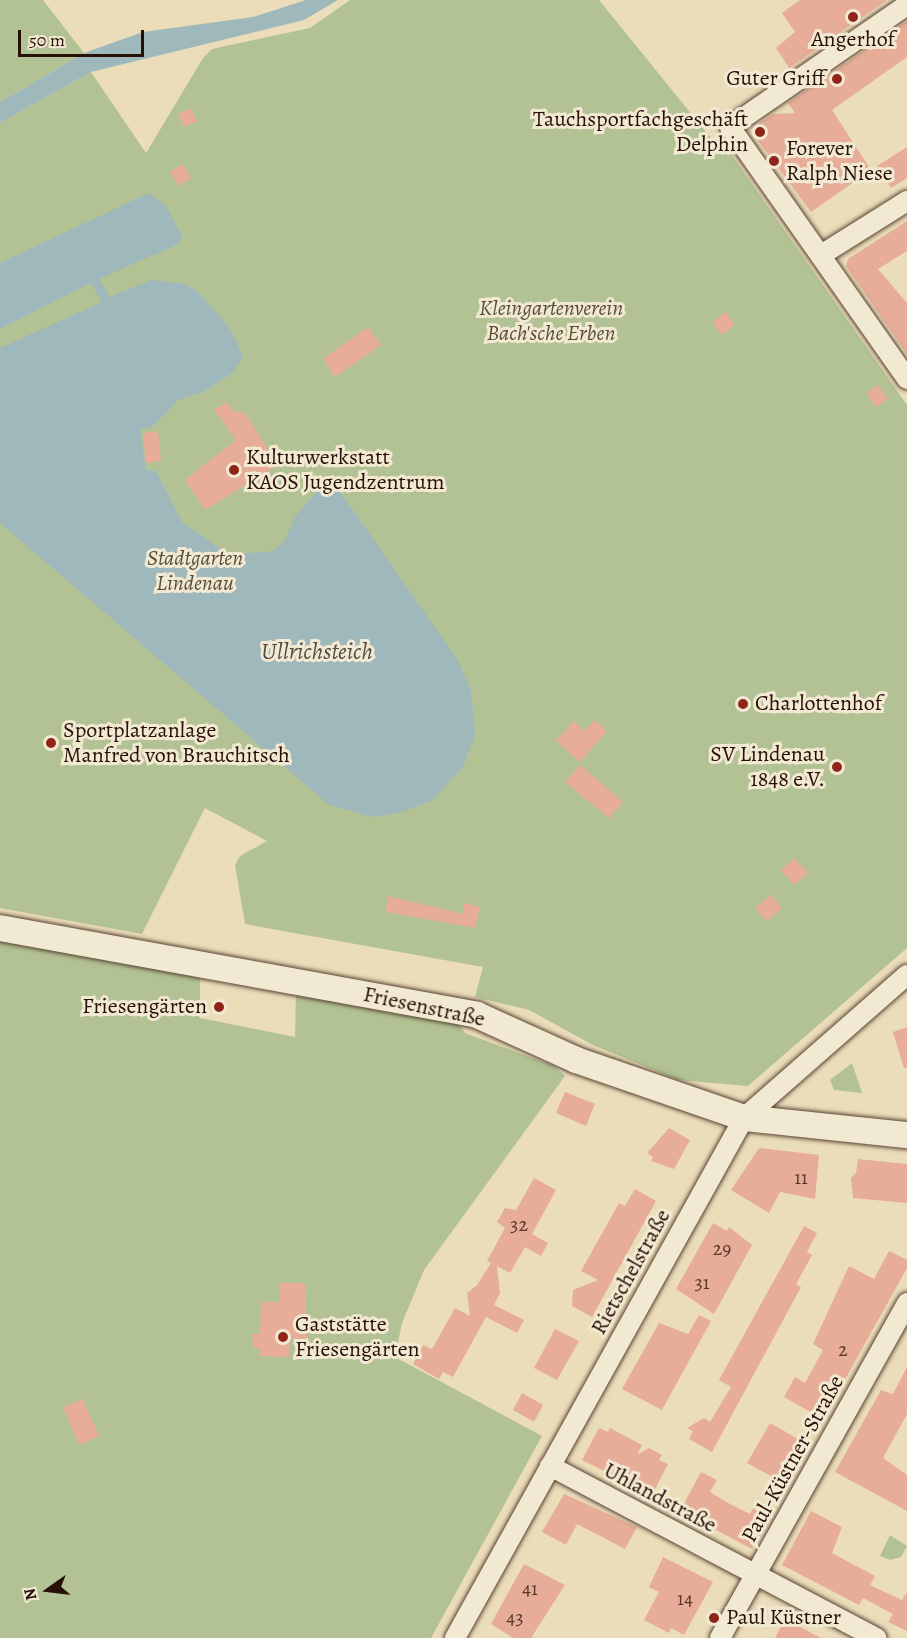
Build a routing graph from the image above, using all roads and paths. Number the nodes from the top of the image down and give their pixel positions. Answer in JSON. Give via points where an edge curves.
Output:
{"nodes":[{"id":1,"x":907,"y":5,"type":"edge"},
{"id":2,"x":907,"y":201,"type":"edge"},
{"id":3,"x":820,"y":255,"type":"junction"},
{"id":4,"x":907,"y":379,"type":"edge"},
{"id":5,"x":0,"y":928,"type":"edge"},
{"id":6,"x":907,"y":975,"type":"edge"},
{"id":7,"x":744,"y":1118,"type":"junction"},
{"id":8,"x":907,"y":1135,"type":"edge"},
{"id":9,"x":907,"y":1303,"type":"edge"},
{"id":10,"x":550,"y":1466,"type":"junction"},
{"id":11,"x":755,"y":1575,"type":"junction"},
{"id":12,"x":454,"y":1638,"type":"edge"},
{"id":13,"x":720,"y":1638,"type":"edge"},
{"id":14,"x":876,"y":1638,"type":"edge"}],
"edges":[{"from":1,"to":3,"type":"street","via":[[730,127]]},
{"from":2,"to":3,"type":"street"},
{"from":3,"to":4,"type":"street"},
{"from":5,"to":7,"type":"street","name":"Friesenstraße","via":[[477,1015],[576,1060]]},
{"from":6,"to":7,"type":"street","name":"Rietschelstraße"},
{"from":7,"to":8,"type":"street","name":"Friesenstraße"},
{"from":7,"to":10,"type":"street","name":"Rietschelstraße"},
{"from":9,"to":11,"type":"street","name":"Paul-Küstner-Straße"},
{"from":10,"to":11,"type":"street","name":"Uhlandstraße"},
{"from":10,"to":12,"type":"street","name":"Rietschelstraße"},
{"from":11,"to":13,"type":"street","name":"Paul-Küstner-Straße"},
{"from":11,"to":14,"type":"street","name":"Uhlandstraße"}]}
